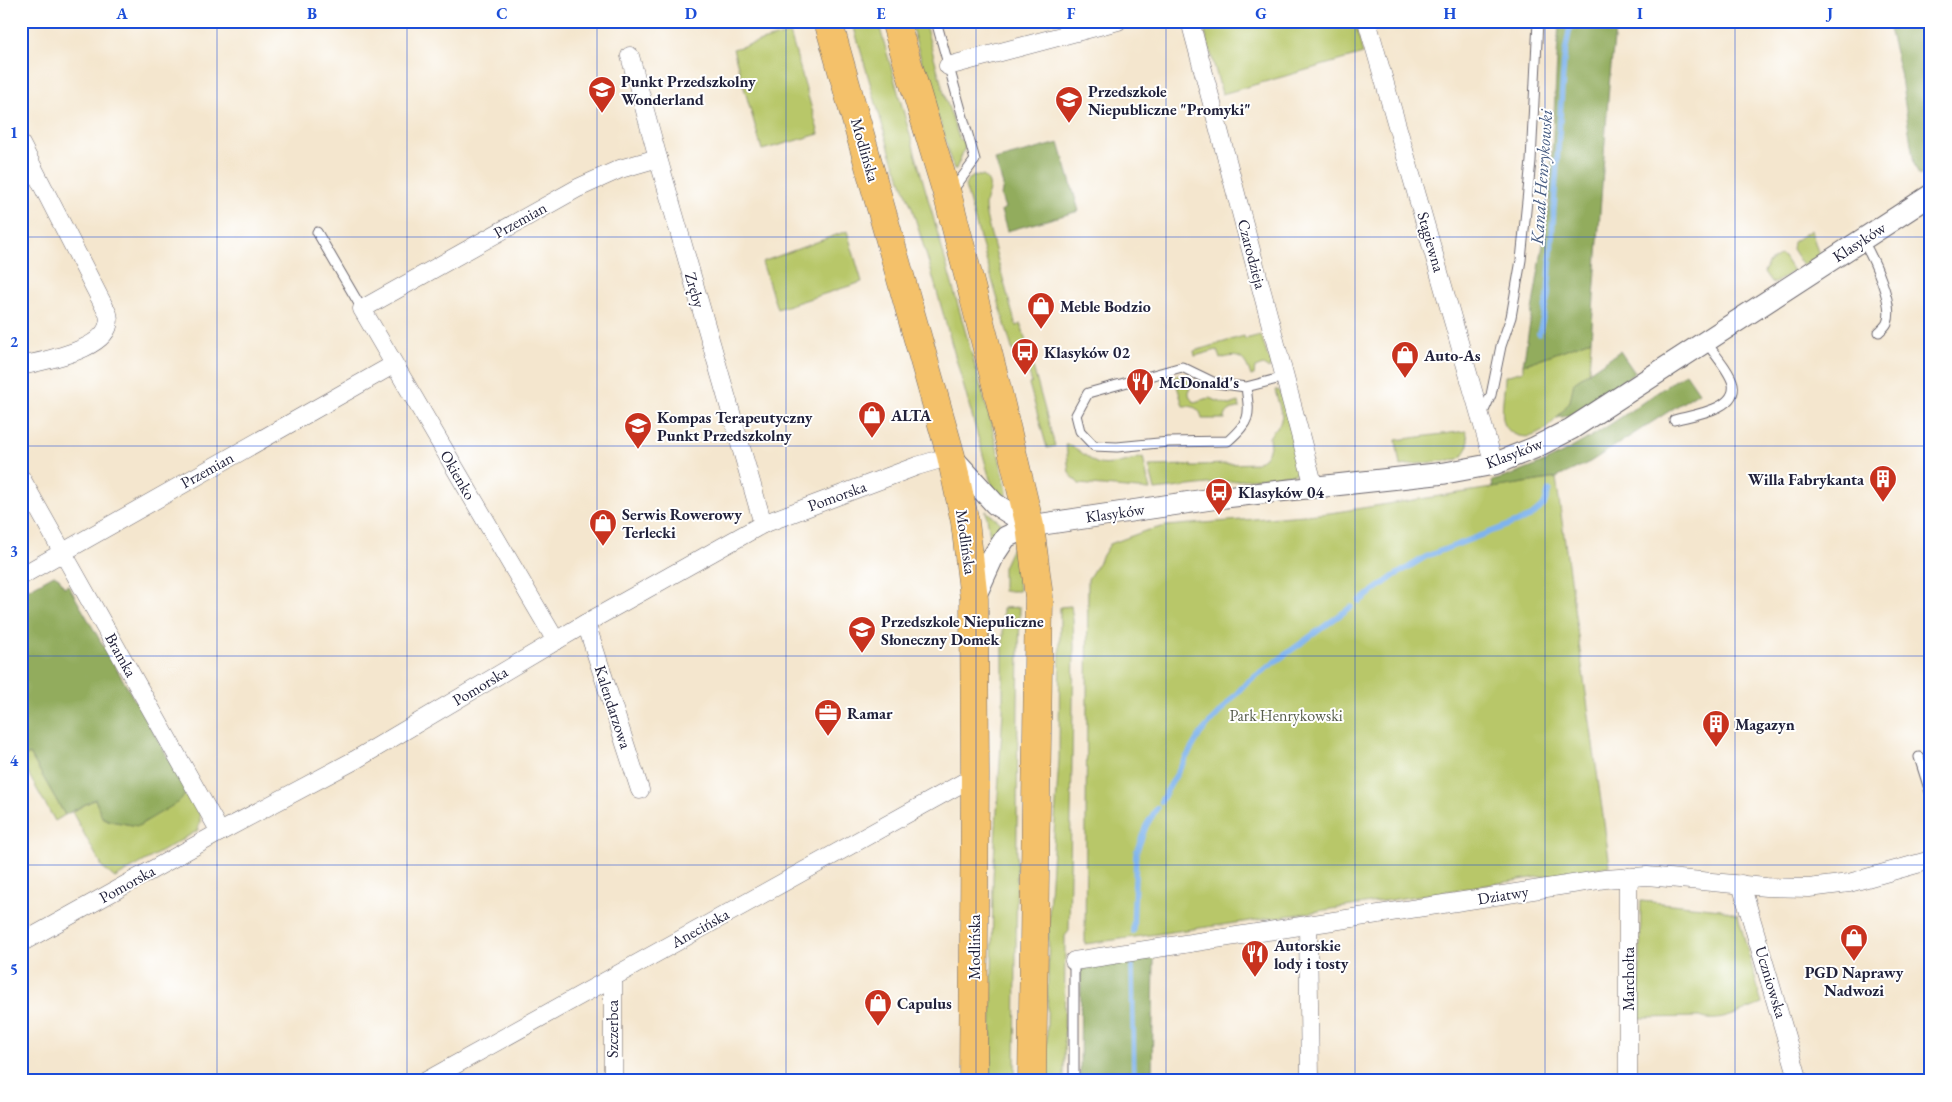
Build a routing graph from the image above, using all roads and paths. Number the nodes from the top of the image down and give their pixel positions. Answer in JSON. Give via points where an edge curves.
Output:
{"nodes":[{"id":1,"x":828,"y":21,"type":"edge"},
{"id":2,"x":895,"y":21,"type":"edge"},
{"id":3,"x":936,"y":21,"type":"edge"},
{"id":4,"x":1118,"y":21,"type":"edge"},
{"id":5,"x":1190,"y":21,"type":"edge"},
{"id":6,"x":1367,"y":21,"type":"edge"},
{"id":7,"x":1538,"y":21,"type":"edge"},
{"id":8,"x":630,"y":56,"type":"dead end"},
{"id":9,"x":948,"y":66,"type":"junction"},
{"id":10,"x":21,"y":144,"type":"edge"},
{"id":11,"x":658,"y":158,"type":"junction"},
{"id":12,"x":1931,"y":195,"type":"edge"},
{"id":13,"x":948,"y":198,"type":"junction"},
{"id":14,"x":317,"y":232,"type":"dead end"},
{"id":15,"x":1862,"y":240,"type":"junction"},
{"id":16,"x":362,"y":309,"type":"junction"},
{"id":17,"x":1879,"y":332,"type":"dead end"},
{"id":18,"x":1706,"y":341,"type":"junction"},
{"id":19,"x":393,"y":365,"type":"junction"},
{"id":20,"x":21,"y":366,"type":"edge"},
{"id":21,"x":1285,"y":377,"type":"junction"},
{"id":22,"x":1246,"y":387,"type":"junction"},
{"id":23,"x":1481,"y":417,"type":"junction"},
{"id":24,"x":1674,"y":420,"type":"dead end"},
{"id":25,"x":951,"y":456,"type":"junction"},
{"id":26,"x":1494,"y":464,"type":"junction"},
{"id":27,"x":21,"y":478,"type":"edge"},
{"id":28,"x":1314,"y":487,"type":"junction"},
{"id":29,"x":762,"y":524,"type":"junction"},
{"id":30,"x":1030,"y":526,"type":"junction"},
{"id":31,"x":63,"y":552,"type":"junction"},
{"id":32,"x":21,"y":576,"type":"edge"},
{"id":33,"x":974,"y":599,"type":"junction"},
{"id":34,"x":586,"y":623,"type":"junction"},
{"id":35,"x":556,"y":641,"type":"junction"},
{"id":36,"x":1919,"y":757,"type":"dead end"},
{"id":37,"x":975,"y":776,"type":"junction"},
{"id":38,"x":640,"y":790,"type":"dead end"},
{"id":39,"x":1931,"y":795,"type":"edge"},
{"id":40,"x":220,"y":832,"type":"junction"},
{"id":41,"x":1931,"y":860,"type":"edge"},
{"id":42,"x":1628,"y":877,"type":"junction"},
{"id":43,"x":1741,"y":884,"type":"junction"},
{"id":44,"x":1308,"y":925,"type":"junction"},
{"id":45,"x":21,"y":943,"type":"edge"},
{"id":46,"x":1074,"y":961,"type":"joint"},
{"id":47,"x":612,"y":977,"type":"junction"},
{"id":48,"x":426,"y":1081,"type":"edge"},
{"id":49,"x":612,"y":1081,"type":"edge"},
{"id":50,"x":973,"y":1081,"type":"edge"},
{"id":51,"x":1032,"y":1081,"type":"edge"},
{"id":52,"x":1074,"y":1081,"type":"edge"},
{"id":53,"x":1310,"y":1081,"type":"edge"},
{"id":54,"x":1628,"y":1081,"type":"edge"},
{"id":55,"x":1799,"y":1081,"type":"edge"}],
"edges":[{"from":1,"to":25,"type":"main road","name":"Modlińska"},
{"from":2,"to":13,"type":"main road"},
{"from":3,"to":9,"type":"lane"},
{"from":4,"to":9,"type":"street"},
{"from":5,"to":21,"type":"street","name":"Czarodzieja"},
{"from":6,"to":23,"type":"street","name":"Stągiewna"},
{"from":7,"to":23,"type":"lane","via":[[1531,161],[1521,260],[1511,317],[1499,353],[1491,395]]},
{"from":8,"to":11,"type":"street","name":"Zręby"},
{"from":9,"to":13,"type":"lane","via":[[975,160]]},
{"from":10,"to":20,"type":"street","via":[[110,321],[106,332],[92,344],[63,356]]},
{"from":11,"to":16,"type":"street","name":"Przemian","via":[[620,169],[578,188]]},
{"from":11,"to":29,"type":"street","name":"Zręby"},
{"from":12,"to":15,"type":"street","name":"Klasyków"},
{"from":13,"to":30,"type":"main road"},
{"from":14,"to":16,"type":"lane"},
{"from":15,"to":17,"type":"lane","via":[[1889,308],[1887,324]]},
{"from":15,"to":18,"type":"street","name":"Klasyków"},
{"from":16,"to":19,"type":"street","name":"Okienko"},
{"from":18,"to":24,"type":"lane","via":[[1728,373],[1733,384],[1732,392],[1723,405]]},
{"from":18,"to":26,"type":"street","name":"Klasyków","via":[[1570,429]]},
{"from":19,"to":31,"type":"street","name":"Przemian"},
{"from":19,"to":35,"type":"street","name":"Okienko"},
{"from":21,"to":22,"type":"lane"},
{"from":21,"to":28,"type":"street","name":"Czarodzieja"},
{"from":22,"to":22,"type":"lane","via":[[1215,383],[1182,367],[1088,393],[1076,415],[1080,431],[1094,446],[1228,442],[1250,414]]},
{"from":23,"to":26,"type":"street","name":"Stągiewna"},
{"from":25,"to":29,"type":"street","name":"Pomorska"},
{"from":25,"to":30,"type":"street","via":[[995,504]]},
{"from":25,"to":33,"type":"main road","name":"Modlińska","via":[[965,522]]},
{"from":26,"to":28,"type":"street","name":"Klasyków","via":[[1446,473]]},
{"from":27,"to":31,"type":"street","name":"Bramka"},
{"from":28,"to":30,"type":"street","name":"Klasyków"},
{"from":29,"to":34,"type":"street","name":"Pomorska"},
{"from":30,"to":33,"type":"street","name":"Klasyków","via":[[1006,537]]},
{"from":30,"to":51,"type":"main road","via":[[1039,598]]},
{"from":31,"to":32,"type":"street","name":"Przemian"},
{"from":31,"to":40,"type":"street","name":"Bramka"},
{"from":33,"to":37,"type":"main road","name":"Modlińska"},
{"from":34,"to":35,"type":"street","name":"Pomorska"},
{"from":34,"to":38,"type":"street","name":"Kalendarzowa"},
{"from":35,"to":40,"type":"street","name":"Pomorska","via":[[355,760]]},
{"from":36,"to":39,"type":"lane"},
{"from":37,"to":47,"type":"street","name":"Anecińska"},
{"from":37,"to":50,"type":"main road","name":"Modlińska"},
{"from":40,"to":45,"type":"street","name":"Pomorska"},
{"from":41,"to":43,"type":"street","name":"Dziatwy","via":[[1830,886],[1785,888]]},
{"from":42,"to":43,"type":"street","name":"Dziatwy"},
{"from":42,"to":44,"type":"street","name":"Dziatwy"},
{"from":42,"to":54,"type":"street","name":"Marchołta"},
{"from":43,"to":55,"type":"street","name":"Uczniowska"},
{"from":44,"to":46,"type":"street","name":"Dziatwy"},
{"from":44,"to":53,"type":"street"},
{"from":46,"to":52,"type":"lane"},
{"from":47,"to":48,"type":"street","name":"Anecińska"},
{"from":47,"to":49,"type":"street","name":"Szczerbca"}]}
